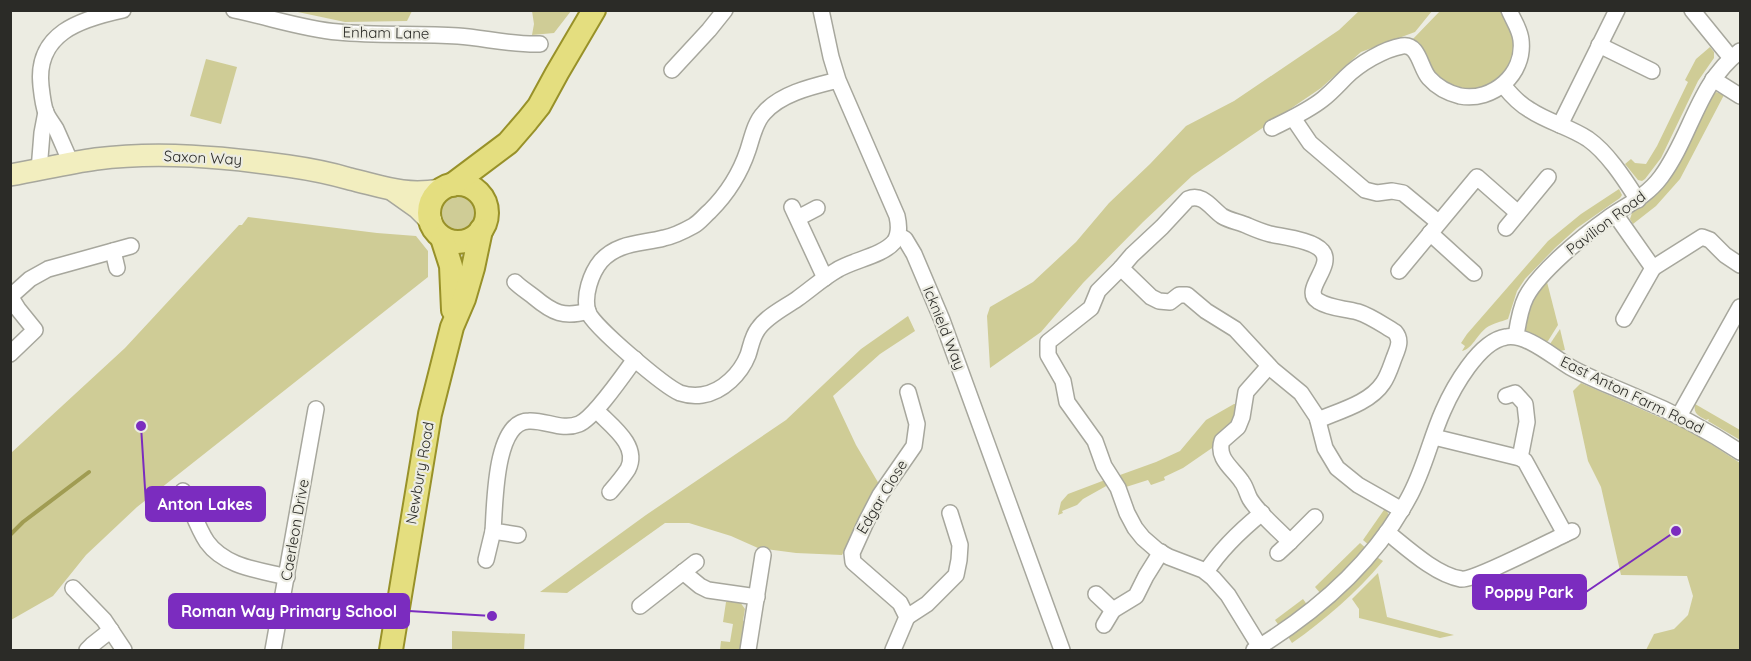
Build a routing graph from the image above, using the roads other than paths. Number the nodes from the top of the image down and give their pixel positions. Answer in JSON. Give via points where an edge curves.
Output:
{"nodes":[{"id":1,"x":123,"y":10,"type":"edge"},
{"id":2,"x":234,"y":10,"type":"edge"},
{"id":3,"x":594,"y":10,"type":"edge"},
{"id":4,"x":724,"y":10,"type":"edge"},
{"id":5,"x":821,"y":10,"type":"edge"},
{"id":6,"x":1509,"y":10,"type":"edge"},
{"id":7,"x":1617,"y":10,"type":"edge"},
{"id":8,"x":1692,"y":10,"type":"edge"},
{"id":9,"x":540,"y":44,"type":"dead end"},
{"id":10,"x":1599,"y":45,"type":"junction"},
{"id":11,"x":1736,"y":54,"type":"edge"},
{"id":12,"x":672,"y":70,"type":"dead end"},
{"id":13,"x":1652,"y":70,"type":"dead end"},
{"id":14,"x":1713,"y":79,"type":"junction"},
{"id":15,"x":838,"y":80,"type":"junction"},
{"id":16,"x":1503,"y":85,"type":"junction"},
{"id":17,"x":1740,"y":96,"type":"edge"},
{"id":18,"x":46,"y":112,"type":"junction"},
{"id":19,"x":1293,"y":118,"type":"junction"},
{"id":20,"x":1560,"y":125,"type":"junction"},
{"id":21,"x":1272,"y":128,"type":"dead end"},
{"id":22,"x":508,"y":143,"type":"junction"},
{"id":23,"x":71,"y":163,"type":"junction"},
{"id":24,"x":39,"y":170,"type":"junction"},
{"id":25,"x":10,"y":176,"type":"edge"},
{"id":26,"x":1548,"y":177,"type":"dead end"},
{"id":27,"x":446,"y":187,"type":"junction"},
{"id":28,"x":393,"y":191,"type":"junction"},
{"id":29,"x":1638,"y":200,"type":"junction"},
{"id":30,"x":484,"y":201,"type":"junction"},
{"id":31,"x":817,"y":208,"type":"dead end"},
{"id":32,"x":1518,"y":213,"type":"junction"},
{"id":33,"x":1615,"y":214,"type":"junction"},
{"id":34,"x":1434,"y":228,"type":"junction"},
{"id":35,"x":1506,"y":228,"type":"dead end"},
{"id":36,"x":436,"y":230,"type":"junction"},
{"id":37,"x":481,"y":230,"type":"junction"},
{"id":38,"x":898,"y":235,"type":"junction"},
{"id":39,"x":131,"y":246,"type":"dead end"},
{"id":40,"x":113,"y":251,"type":"junction"},
{"id":41,"x":1740,"y":265,"type":"edge"},
{"id":42,"x":117,"y":268,"type":"dead end"},
{"id":43,"x":1121,"y":268,"type":"junction"},
{"id":44,"x":1653,"y":268,"type":"junction"},
{"id":45,"x":1399,"y":271,"type":"dead end"},
{"id":46,"x":1474,"y":273,"type":"dead end"},
{"id":47,"x":825,"y":278,"type":"junction"},
{"id":48,"x":515,"y":282,"type":"dead end"},
{"id":49,"x":11,"y":296,"type":"edge"},
{"id":50,"x":1740,"y":307,"type":"edge"},
{"id":51,"x":588,"y":311,"type":"junction"},
{"id":52,"x":1624,"y":319,"type":"dead end"},
{"id":53,"x":452,"y":327,"type":"junction"},
{"id":54,"x":1516,"y":336,"type":"junction"},
{"id":55,"x":10,"y":354,"type":"edge"},
{"id":56,"x":635,"y":359,"type":"junction"},
{"id":57,"x":1269,"y":366,"type":"junction"},
{"id":58,"x":908,"y":392,"type":"dead end"},
{"id":59,"x":1506,"y":396,"type":"dead end"},
{"id":60,"x":316,"y":409,"type":"dead end"},
{"id":61,"x":596,"y":410,"type":"junction"},
{"id":62,"x":1678,"y":417,"type":"junction"},
{"id":63,"x":1318,"y":420,"type":"junction"},
{"id":64,"x":1434,"y":437,"type":"junction"},
{"id":65,"x":1740,"y":452,"type":"edge"},
{"id":66,"x":1520,"y":458,"type":"junction"},
{"id":67,"x":183,"y":491,"type":"dead end"},
{"id":68,"x":610,"y":492,"type":"dead end"},
{"id":69,"x":1402,"y":510,"type":"junction"},
{"id":70,"x":950,"y":513,"type":"dead end"},
{"id":71,"x":1262,"y":513,"type":"junction"},
{"id":72,"x":1315,"y":517,"type":"dead end"},
{"id":73,"x":493,"y":531,"type":"junction"},
{"id":74,"x":1387,"y":532,"type":"junction"},
{"id":75,"x":518,"y":535,"type":"dead end"},
{"id":76,"x":1290,"y":542,"type":"junction"},
{"id":77,"x":1161,"y":552,"type":"junction"},
{"id":78,"x":1278,"y":553,"type":"dead end"},
{"id":79,"x":763,"y":555,"type":"dead end"},
{"id":80,"x":486,"y":560,"type":"dead end"},
{"id":81,"x":696,"y":562,"type":"dead end"},
{"id":82,"x":683,"y":572,"type":"junction"},
{"id":83,"x":1206,"y":572,"type":"junction"},
{"id":84,"x":287,"y":577,"type":"junction"},
{"id":85,"x":73,"y":588,"type":"dead end"},
{"id":86,"x":1096,"y":594,"type":"dead end"},
{"id":87,"x":757,"y":597,"type":"junction"},
{"id":88,"x":640,"y":606,"type":"dead end"},
{"id":89,"x":1113,"y":610,"type":"junction"},
{"id":90,"x":907,"y":617,"type":"junction"},
{"id":91,"x":395,"y":621,"type":"junction"},
{"id":92,"x":1104,"y":625,"type":"dead end"},
{"id":93,"x":111,"y":630,"type":"junction"},
{"id":94,"x":1257,"y":649,"type":"edge"},
{"id":95,"x":87,"y":651,"type":"edge"},
{"id":96,"x":124,"y":651,"type":"edge"},
{"id":97,"x":273,"y":651,"type":"edge"},
{"id":98,"x":384,"y":651,"type":"edge"},
{"id":99,"x":391,"y":651,"type":"edge"},
{"id":100,"x":748,"y":651,"type":"edge"},
{"id":101,"x":893,"y":651,"type":"edge"},
{"id":102,"x":1062,"y":651,"type":"edge"}],
"edges":[{"from":1,"to":18,"type":"street","via":[[79,23],[51,43],[40,72]]},
{"from":2,"to":9,"type":"street","name":"Enham Lane","via":[[334,32],[425,34]]},
{"from":3,"to":22,"type":"main road","via":[[539,106]]},
{"from":4,"to":12,"type":"street"},
{"from":5,"to":15,"type":"street","name":"Icknield Way"},
{"from":6,"to":16,"type":"street","via":[[1520,35],[1521,52]]},
{"from":7,"to":10,"type":"street"},
{"from":8,"to":11,"type":"street"},
{"from":10,"to":13,"type":"street"},
{"from":10,"to":20,"type":"street"},
{"from":11,"to":14,"type":"street","name":"Pavilion Road"},
{"from":14,"to":17,"type":"street"},
{"from":14,"to":29,"type":"street","name":"Pavilion Road","via":[[1668,167]]},
{"from":15,"to":38,"type":"street","name":"Icknield Way","via":[[897,216]]},
{"from":15,"to":51,"type":"street","via":[[789,96],[765,111],[732,185],[698,223],[664,238],[619,247],[608,255],[591,279]]},
{"from":16,"to":19,"type":"street","via":[[1476,96],[1451,93],[1429,78],[1414,49],[1401,46],[1362,64],[1323,99]]},
{"from":16,"to":20,"type":"street","via":[[1528,109]]},
{"from":18,"to":23,"type":"street"},
{"from":18,"to":24,"type":"street"},
{"from":19,"to":21,"type":"street"},
{"from":19,"to":34,"type":"street","via":[[1310,143],[1365,190],[1403,193]]},
{"from":20,"to":29,"type":"street","via":[[1598,147]]},
{"from":22,"to":27,"type":"main road"},
{"from":22,"to":30,"type":"main road","via":[[490,176]]},
{"from":23,"to":24,"type":"street","name":"Saxon Way"},
{"from":23,"to":28,"type":"street","name":"Saxon Way","via":[[135,156],[232,159],[326,173]]},
{"from":24,"to":25,"type":"street","name":"Saxon Way"},
{"from":26,"to":32,"type":"street"},
{"from":27,"to":28,"type":"street","name":"Saxon Way","via":[[419,193]]},
{"from":27,"to":30,"type":"main road","via":[[468,186]]},
{"from":27,"to":36,"type":"main road","via":[[431,204]]},
{"from":28,"to":36,"type":"street","name":"Saxon Way","via":[[417,208]]},
{"from":29,"to":33,"type":"street","name":"Pavilion Road"},
{"from":30,"to":37,"type":"main road","via":[[486,217]]},
{"from":31,"to":47,"type":"street","via":[[795,213]]},
{"from":32,"to":34,"type":"street","via":[[1477,177]]},
{"from":32,"to":35,"type":"street"},
{"from":33,"to":44,"type":"street"},
{"from":33,"to":54,"type":"street","name":"Pavilion Road","via":[[1564,253],[1532,288],[1523,303]]},
{"from":34,"to":45,"type":"street"},
{"from":34,"to":46,"type":"street"},
{"from":36,"to":37,"type":"main road","via":[[450,242],[466,241]]},
{"from":36,"to":53,"type":"main road","name":"Newbury Road","via":[[451,266]]},
{"from":37,"to":53,"type":"main road","name":"Newbury Road","via":[[467,289]]},
{"from":38,"to":47,"type":"street","via":[[878,252]]},
{"from":38,"to":102,"type":"street","name":"Icknield Way","via":[[914,254],[942,320]]},
{"from":39,"to":40,"type":"street"},
{"from":40,"to":42,"type":"street"},
{"from":40,"to":49,"type":"street","via":[[48,269]]},
{"from":41,"to":44,"type":"street","via":[[1705,237]]},
{"from":43,"to":57,"type":"street","via":[[1156,300],[1170,302],[1179,295],[1189,296],[1239,332]]},
{"from":43,"to":63,"type":"street","via":[[1191,197],[1204,200],[1230,220],[1320,249],[1325,261],[1314,289],[1315,299],[1335,309],[1363,314],[1395,332],[1400,340],[1376,391]]},
{"from":43,"to":77,"type":"street","via":[[1096,292],[1091,308],[1050,339],[1047,349],[1063,381],[1068,406],[1095,441],[1132,523]]},
{"from":44,"to":52,"type":"street"},
{"from":47,"to":56,"type":"street","via":[[762,324],[741,368],[712,392],[680,393]]},
{"from":48,"to":51,"type":"street","via":[[559,313],[574,315]]},
{"from":49,"to":55,"type":"street","via":[[41,334]]},
{"from":50,"to":62,"type":"street"},
{"from":51,"to":56,"type":"street","via":[[601,330]]},
{"from":53,"to":91,"type":"main road","name":"Newbury Road","via":[[430,414]]},
{"from":54,"to":62,"type":"street","name":"East Anton Farm Road","via":[[1592,378]]},
{"from":54,"to":64,"type":"street","via":[[1492,342],[1477,356],[1444,409]]},
{"from":56,"to":61,"type":"street"},
{"from":57,"to":63,"type":"street","via":[[1301,393]]},
{"from":57,"to":71,"type":"street","via":[[1246,392],[1239,425],[1223,440],[1220,449]]},
{"from":58,"to":90,"type":"street","name":"Edgar Close","via":[[917,423],[914,446],[880,495],[852,553],[854,562],[900,603]]},
{"from":59,"to":66,"type":"street","via":[[1515,393],[1525,404],[1527,422]]},
{"from":60,"to":84,"type":"street","name":"Caerleon Drive"},
{"from":61,"to":68,"type":"street","via":[[628,444],[630,452],[627,469]]},
{"from":61,"to":73,"type":"street","via":[[571,427],[532,420],[515,427],[501,459]]},
{"from":62,"to":65,"type":"street","name":"East Anton Farm Road"},
{"from":63,"to":69,"type":"street","via":[[1325,448],[1337,468]]},
{"from":64,"to":66,"type":"street"},
{"from":64,"to":69,"type":"street"},
{"from":66,"to":74,"type":"street","via":[[1569,533],[1464,580],[1420,558]]},
{"from":67,"to":84,"type":"street","via":[[215,551],[235,564]]},
{"from":69,"to":74,"type":"street"},
{"from":70,"to":90,"type":"street","via":[[960,545],[956,575],[927,604]]},
{"from":71,"to":76,"type":"street"},
{"from":71,"to":83,"type":"street","via":[[1229,543]]},
{"from":72,"to":76,"type":"street"},
{"from":73,"to":75,"type":"street"},
{"from":73,"to":80,"type":"street"},
{"from":74,"to":94,"type":"street","via":[[1329,595]]},
{"from":76,"to":78,"type":"street"},
{"from":77,"to":83,"type":"street"},
{"from":77,"to":89,"type":"street","via":[[1136,596]]},
{"from":79,"to":87,"type":"street"},
{"from":81,"to":82,"type":"street"},
{"from":82,"to":87,"type":"street","via":[[708,590]]},
{"from":82,"to":88,"type":"street"},
{"from":83,"to":94,"type":"street","via":[[1228,595]]},
{"from":84,"to":97,"type":"street","name":"Caerleon Drive"},
{"from":85,"to":93,"type":"street"},
{"from":86,"to":89,"type":"street"},
{"from":87,"to":100,"type":"street"},
{"from":89,"to":92,"type":"street"},
{"from":90,"to":101,"type":"street"},
{"from":91,"to":98,"type":"main road","name":"Newbury Road"},
{"from":91,"to":99,"type":"main road","name":"Newbury Road"},
{"from":93,"to":95,"type":"street"},
{"from":93,"to":96,"type":"street"}]}
